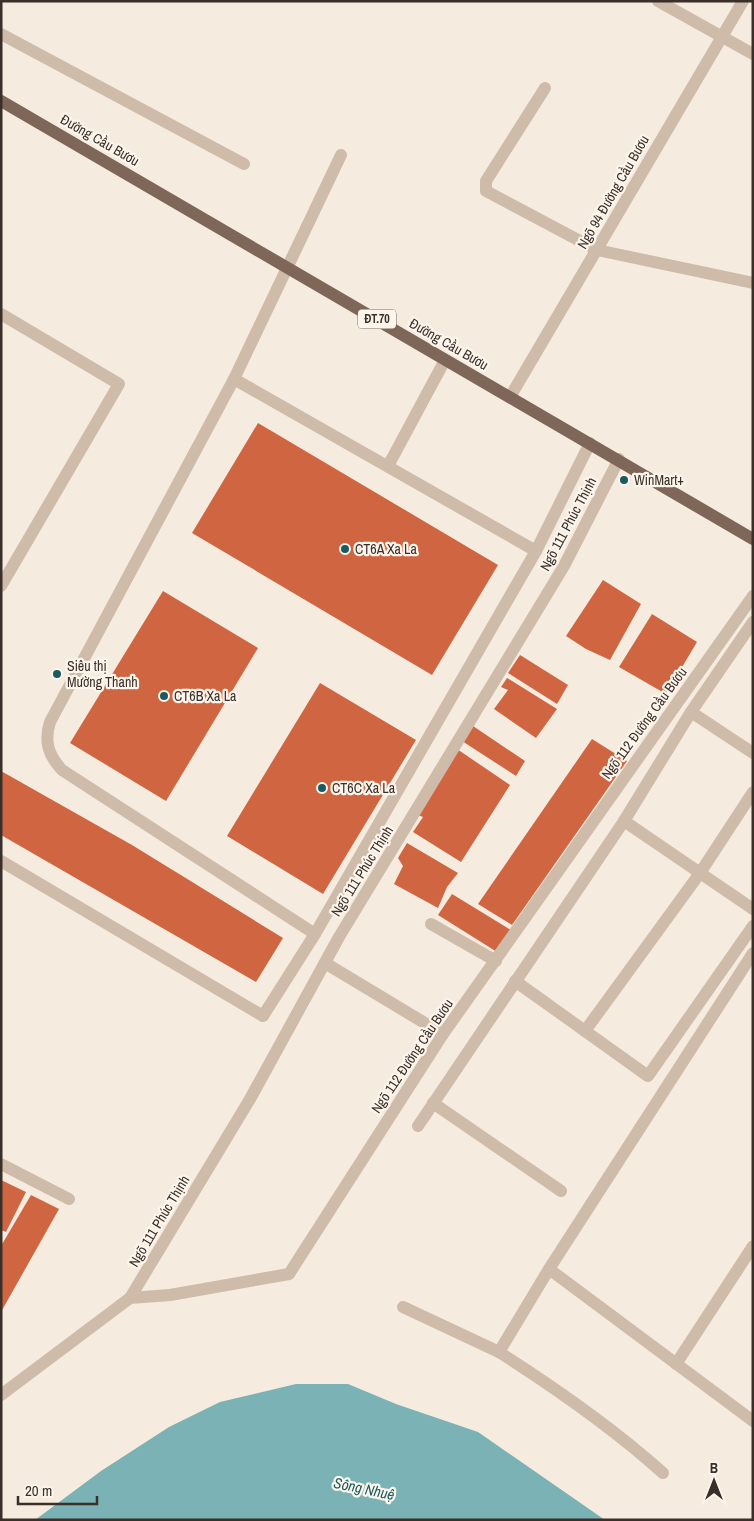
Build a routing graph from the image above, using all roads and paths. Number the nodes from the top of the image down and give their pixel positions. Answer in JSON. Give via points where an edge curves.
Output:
{"nodes":[{"id":1,"x":658,"y":1,"type":"edge"},
{"id":2,"x":743,"y":1,"type":"edge"},
{"id":3,"x":1,"y":34,"type":"edge"},
{"id":4,"x":722,"y":37,"type":"junction"},
{"id":5,"x":753,"y":54,"type":"edge"},
{"id":6,"x":545,"y":88,"type":"dead end"},
{"id":7,"x":1,"y":101,"type":"edge"},
{"id":8,"x":340,"y":155,"type":"dead end"},
{"id":9,"x":244,"y":164,"type":"dead end"},
{"id":10,"x":597,"y":250,"type":"junction"},
{"id":11,"x":289,"y":267,"type":"junction"},
{"id":12,"x":753,"y":283,"type":"edge"},
{"id":13,"x":1,"y":314,"type":"edge"},
{"id":14,"x":446,"y":360,"type":"junction"},
{"id":15,"x":234,"y":379,"type":"junction"},
{"id":16,"x":510,"y":397,"type":"junction"},
{"id":17,"x":590,"y":443,"type":"junction"},
{"id":18,"x":619,"y":460,"type":"junction"},
{"id":19,"x":388,"y":466,"type":"junction"},
{"id":20,"x":753,"y":539,"type":"edge"},
{"id":21,"x":536,"y":551,"type":"junction"},
{"id":22,"x":3,"y":579,"type":"edge"},
{"id":23,"x":753,"y":596,"type":"edge"},
{"id":24,"x":753,"y":622,"type":"edge"},
{"id":25,"x":690,"y":712,"type":"junction"},
{"id":26,"x":753,"y":752,"type":"edge"},
{"id":27,"x":753,"y":792,"type":"edge"},
{"id":28,"x":624,"y":821,"type":"junction"},
{"id":29,"x":1,"y":861,"type":"edge"},
{"id":30,"x":700,"y":873,"type":"junction"},
{"id":31,"x":753,"y":910,"type":"edge"},
{"id":32,"x":431,"y":924,"type":"dead end"},
{"id":33,"x":753,"y":926,"type":"edge"},
{"id":34,"x":315,"y":934,"type":"junction"},
{"id":35,"x":753,"y":953,"type":"edge"},
{"id":36,"x":496,"y":961,"type":"junction"},
{"id":37,"x":325,"y":963,"type":"junction"},
{"id":38,"x":515,"y":981,"type":"junction"},
{"id":39,"x":585,"y":1032,"type":"junction"},
{"id":40,"x":443,"y":1034,"type":"junction"},
{"id":41,"x":433,"y":1103,"type":"junction"},
{"id":42,"x":418,"y":1126,"type":"dead end"},
{"id":43,"x":1,"y":1164,"type":"edge"},
{"id":44,"x":561,"y":1191,"type":"dead end"},
{"id":45,"x":69,"y":1199,"type":"dead end"},
{"id":46,"x":753,"y":1246,"type":"edge"},
{"id":47,"x":549,"y":1269,"type":"junction"},
{"id":48,"x":130,"y":1298,"type":"junction"},
{"id":49,"x":403,"y":1307,"type":"dead end"},
{"id":50,"x":499,"y":1352,"type":"junction"},
{"id":51,"x":676,"y":1364,"type":"junction"},
{"id":52,"x":1,"y":1395,"type":"edge"},
{"id":53,"x":753,"y":1421,"type":"edge"},
{"id":54,"x":663,"y":1473,"type":"dead end"}],
"edges":[{"from":1,"to":4,"type":"street"},
{"from":2,"to":4,"type":"street","name":"Ngõ 94 Đường Cầu Bươu"},
{"from":3,"to":9,"type":"street"},
{"from":4,"to":5,"type":"street"},
{"from":4,"to":10,"type":"street","name":"Ngõ 94 Đường Cầu Bươu"},
{"from":6,"to":10,"type":"street","via":[[486,181],[486,191]]},
{"from":7,"to":11,"type":"main road","name":"Đường Cầu Bươu","number":"ĐT.70"},
{"from":8,"to":11,"type":"street"},
{"from":10,"to":12,"type":"street"},
{"from":10,"to":16,"type":"street","name":"Ngõ 94 Đường Cầu Bươu"},
{"from":11,"to":14,"type":"main road","name":"Đường Cầu Bươu","number":"ĐT.70"},
{"from":11,"to":15,"type":"street"},
{"from":13,"to":22,"type":"street","via":[[119,384]]},
{"from":14,"to":16,"type":"main road","name":"Đường Cầu Bươu","number":"ĐT.70"},
{"from":14,"to":19,"type":"street"},
{"from":15,"to":19,"type":"street"},
{"from":15,"to":34,"type":"street","via":[[50,722],[48,750],[62,770]]},
{"from":16,"to":17,"type":"main road","name":"Đường Cầu Bươu","number":"ĐT.70"},
{"from":17,"to":18,"type":"main road","name":"Đường Cầu Bươu","number":"ĐT.70"},
{"from":17,"to":21,"type":"street"},
{"from":18,"to":20,"type":"main road","name":"Đường Cầu Bươu","number":"ĐT.70"},
{"from":18,"to":37,"type":"street","name":"Ngõ 111 Phúc Thịnh","via":[[564,566]]},
{"from":19,"to":21,"type":"street"},
{"from":21,"to":34,"type":"street"},
{"from":23,"to":36,"type":"street","name":"Ngõ 112 Đường Cầu Bươu"},
{"from":24,"to":25,"type":"street"},
{"from":25,"to":26,"type":"street"},
{"from":25,"to":28,"type":"street"},
{"from":27,"to":30,"type":"street"},
{"from":28,"to":30,"type":"street"},
{"from":28,"to":38,"type":"street"},
{"from":29,"to":34,"type":"street","via":[[263,1016]]},
{"from":30,"to":31,"type":"street"},
{"from":30,"to":39,"type":"street"},
{"from":32,"to":36,"type":"street"},
{"from":33,"to":39,"type":"street","via":[[648,1076]]},
{"from":35,"to":47,"type":"street"},
{"from":36,"to":40,"type":"street","name":"Ngõ 112 Đường Cầu Bươu"},
{"from":37,"to":40,"type":"street"},
{"from":37,"to":48,"type":"street","name":"Ngõ 111 Phúc Thịnh","via":[[250,1099]]},
{"from":38,"to":39,"type":"street"},
{"from":38,"to":41,"type":"street"},
{"from":40,"to":48,"type":"street","name":"Ngõ 112 Đường Cầu Bươu","via":[[289,1274]]},
{"from":41,"to":42,"type":"street"},
{"from":41,"to":44,"type":"street"},
{"from":43,"to":45,"type":"street"},
{"from":46,"to":51,"type":"street"},
{"from":47,"to":50,"type":"street"},
{"from":47,"to":51,"type":"street"},
{"from":48,"to":52,"type":"street"},
{"from":49,"to":50,"type":"street"},
{"from":50,"to":54,"type":"street","via":[[564,1393],[627,1440]]},
{"from":51,"to":53,"type":"street"}]}
